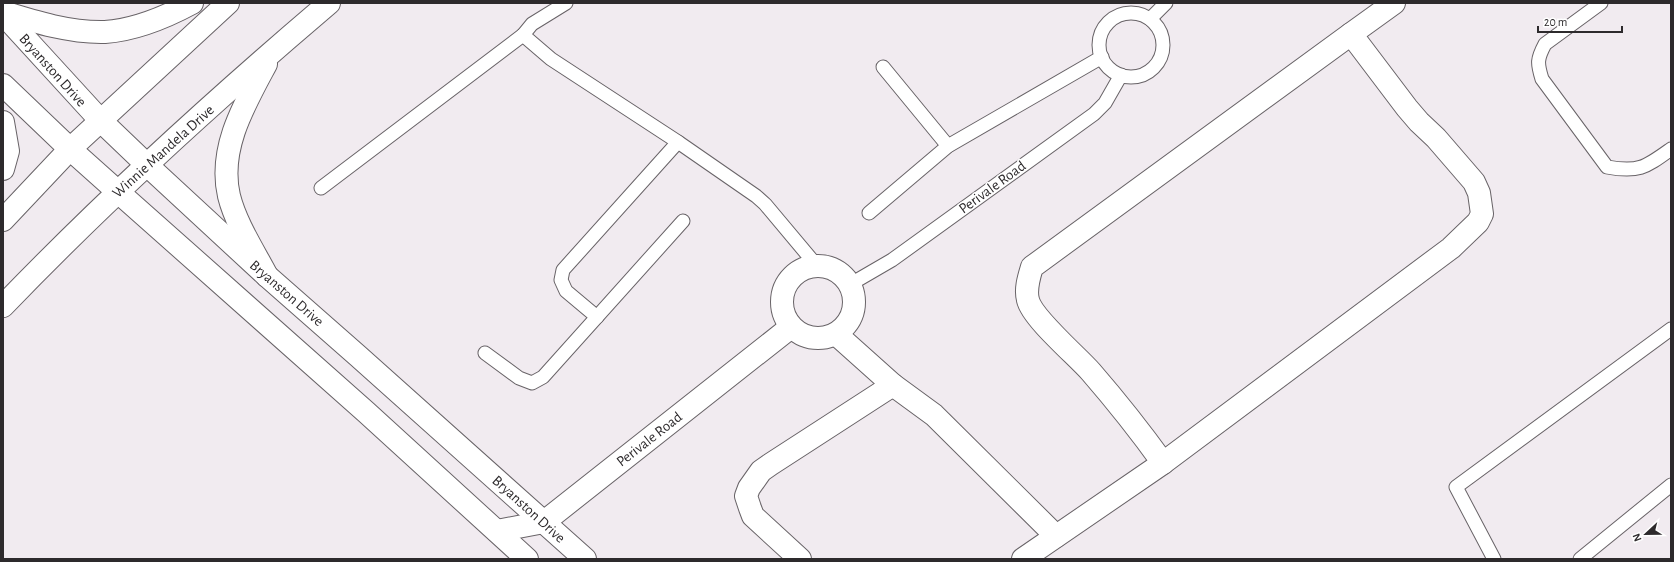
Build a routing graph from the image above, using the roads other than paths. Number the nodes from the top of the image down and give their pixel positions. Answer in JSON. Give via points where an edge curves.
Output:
{"nodes":[{"id":1,"x":192,"y":3,"type":"edge"},
{"id":2,"x":228,"y":3,"type":"edge"},
{"id":3,"x":329,"y":3,"type":"edge"},
{"id":4,"x":566,"y":3,"type":"edge"},
{"id":5,"x":1166,"y":3,"type":"edge"},
{"id":6,"x":1394,"y":3,"type":"edge"},
{"id":7,"x":1601,"y":3,"type":"edge"},
{"id":8,"x":3,"y":13,"type":"edge"},
{"id":9,"x":1150,"y":19,"type":"junction"},
{"id":10,"x":1351,"y":34,"type":"junction"},
{"id":11,"x":523,"y":35,"type":"junction"},
{"id":12,"x":273,"y":51,"type":"junction"},
{"id":13,"x":1102,"y":57,"type":"junction"},
{"id":14,"x":884,"y":67,"type":"dead end"},
{"id":15,"x":1121,"y":75,"type":"junction"},
{"id":16,"x":3,"y":85,"type":"edge"},
{"id":17,"x":101,"y":121,"type":"junction"},
{"id":18,"x":3,"y":122,"type":"edge"},
{"id":19,"x":678,"y":142,"type":"junction"},
{"id":20,"x":948,"y":146,"type":"junction"},
{"id":21,"x":1671,"y":149,"type":"edge"},
{"id":22,"x":70,"y":150,"type":"junction"},
{"id":23,"x":147,"y":165,"type":"junction"},
{"id":24,"x":3,"y":169,"type":"edge"},
{"id":25,"x":320,"y":188,"type":"dead end"},
{"id":26,"x":117,"y":191,"type":"junction"},
{"id":27,"x":869,"y":213,"type":"dead end"},
{"id":28,"x":3,"y":220,"type":"edge"},
{"id":29,"x":683,"y":221,"type":"dead end"},
{"id":30,"x":817,"y":266,"type":"junction"},
{"id":31,"x":267,"y":276,"type":"junction"},
{"id":32,"x":849,"y":285,"type":"junction"},
{"id":33,"x":3,"y":306,"type":"edge"},
{"id":34,"x":597,"y":317,"type":"junction"},
{"id":35,"x":791,"y":327,"type":"junction"},
{"id":36,"x":1671,"y":329,"type":"edge"},
{"id":37,"x":836,"y":334,"type":"junction"},
{"id":38,"x":485,"y":352,"type":"dead end"},
{"id":39,"x":893,"y":385,"type":"junction"},
{"id":40,"x":1163,"y":463,"type":"junction"},
{"id":41,"x":1671,"y":485,"type":"edge"},
{"id":42,"x":544,"y":522,"type":"junction"},
{"id":43,"x":497,"y":531,"type":"junction"},
{"id":44,"x":1056,"y":536,"type":"junction"},
{"id":45,"x":527,"y":559,"type":"edge"},
{"id":46,"x":585,"y":559,"type":"edge"},
{"id":47,"x":800,"y":559,"type":"edge"},
{"id":48,"x":1023,"y":559,"type":"edge"},
{"id":49,"x":1494,"y":559,"type":"edge"},
{"id":50,"x":1580,"y":559,"type":"edge"}],
"edges":[{"from":1,"to":8,"type":"street","via":[[145,23],[104,32],[43,24]]},
{"from":2,"to":17,"type":"street"},
{"from":3,"to":12,"type":"street","name":"Winnie Mandela Drive"},
{"from":4,"to":11,"type":"lane","via":[[532,24]]},
{"from":5,"to":9,"type":"lane"},
{"from":6,"to":10,"type":"street"},
{"from":7,"to":21,"type":"lane","via":[[1545,44],[1537,65],[1542,78],[1607,168],[1625,171],[1639,169]]},
{"from":8,"to":17,"type":"street","name":"Bryanston Drive"},
{"from":9,"to":13,"type":"lane","via":[[1130,13],[1111,20],[1100,37],[1099,48]]},
{"from":9,"to":15,"type":"lane","via":[[1157,26],[1161,36],[1161,57],[1147,73],[1137,76]]},
{"from":10,"to":40,"type":"street","via":[[1410,112],[1474,182],[1482,214],[1472,229],[1451,248]]},
{"from":10,"to":40,"type":"street","via":[[1032,267],[1028,279],[1028,300],[1038,318],[1131,418]]},
{"from":11,"to":19,"type":"lane","via":[[556,63]]},
{"from":11,"to":25,"type":"lane"},
{"from":12,"to":23,"type":"street","name":"Winnie Mandela Drive"},
{"from":12,"to":31,"type":"street","via":[[241,110],[228,151],[226,172],[229,196],[239,223]]},
{"from":13,"to":15,"type":"lane","via":[[1108,67]]},
{"from":13,"to":20,"type":"lane"},
{"from":14,"to":20,"type":"lane"},
{"from":15,"to":32,"type":"lane","name":"Perivale Road","via":[[1105,103],[1094,114],[892,260]]},
{"from":16,"to":22,"type":"street"},
{"from":17,"to":22,"type":"street"},
{"from":17,"to":23,"type":"street","name":"Bryanston Drive"},
{"from":18,"to":24,"type":"street","via":[[8,151]]},
{"from":19,"to":30,"type":"lane","via":[[766,204]]},
{"from":19,"to":34,"type":"lane","via":[[563,270],[561,280],[566,291]]},
{"from":20,"to":27,"type":"lane"},
{"from":22,"to":26,"type":"street"},
{"from":22,"to":28,"type":"street"},
{"from":23,"to":26,"type":"street","name":"Winnie Mandela Drive"},
{"from":23,"to":31,"type":"street","name":"Bryanston Drive"},
{"from":26,"to":33,"type":"street","name":"Winnie Mandela Drive"},
{"from":26,"to":43,"type":"street"},
{"from":29,"to":34,"type":"lane"},
{"from":30,"to":32,"type":"street","via":[[839,273]]},
{"from":30,"to":35,"type":"street","via":[[805,268],[787,282],[781,305]]},
{"from":31,"to":42,"type":"street","name":"Bryanston Drive"},
{"from":32,"to":37,"type":"street","via":[[854,304],[851,316]]},
{"from":34,"to":38,"type":"lane","via":[[543,377],[532,383],[519,378]]},
{"from":35,"to":37,"type":"street","via":[[800,334],[812,338]]},
{"from":35,"to":42,"type":"street","name":"Perivale Road"},
{"from":36,"to":49,"type":"lane","via":[[1456,487]]},
{"from":37,"to":39,"type":"street"},
{"from":39,"to":44,"type":"street","via":[[934,415]]},
{"from":39,"to":47,"type":"street","via":[[761,471],[749,488],[746,496],[753,516]]},
{"from":40,"to":44,"type":"street"},
{"from":41,"to":50,"type":"lane"},
{"from":42,"to":43,"type":"street","name":"Perivale Road"},
{"from":42,"to":46,"type":"street","name":"Bryanston Drive"},
{"from":43,"to":45,"type":"street"},
{"from":44,"to":48,"type":"street"}]}
